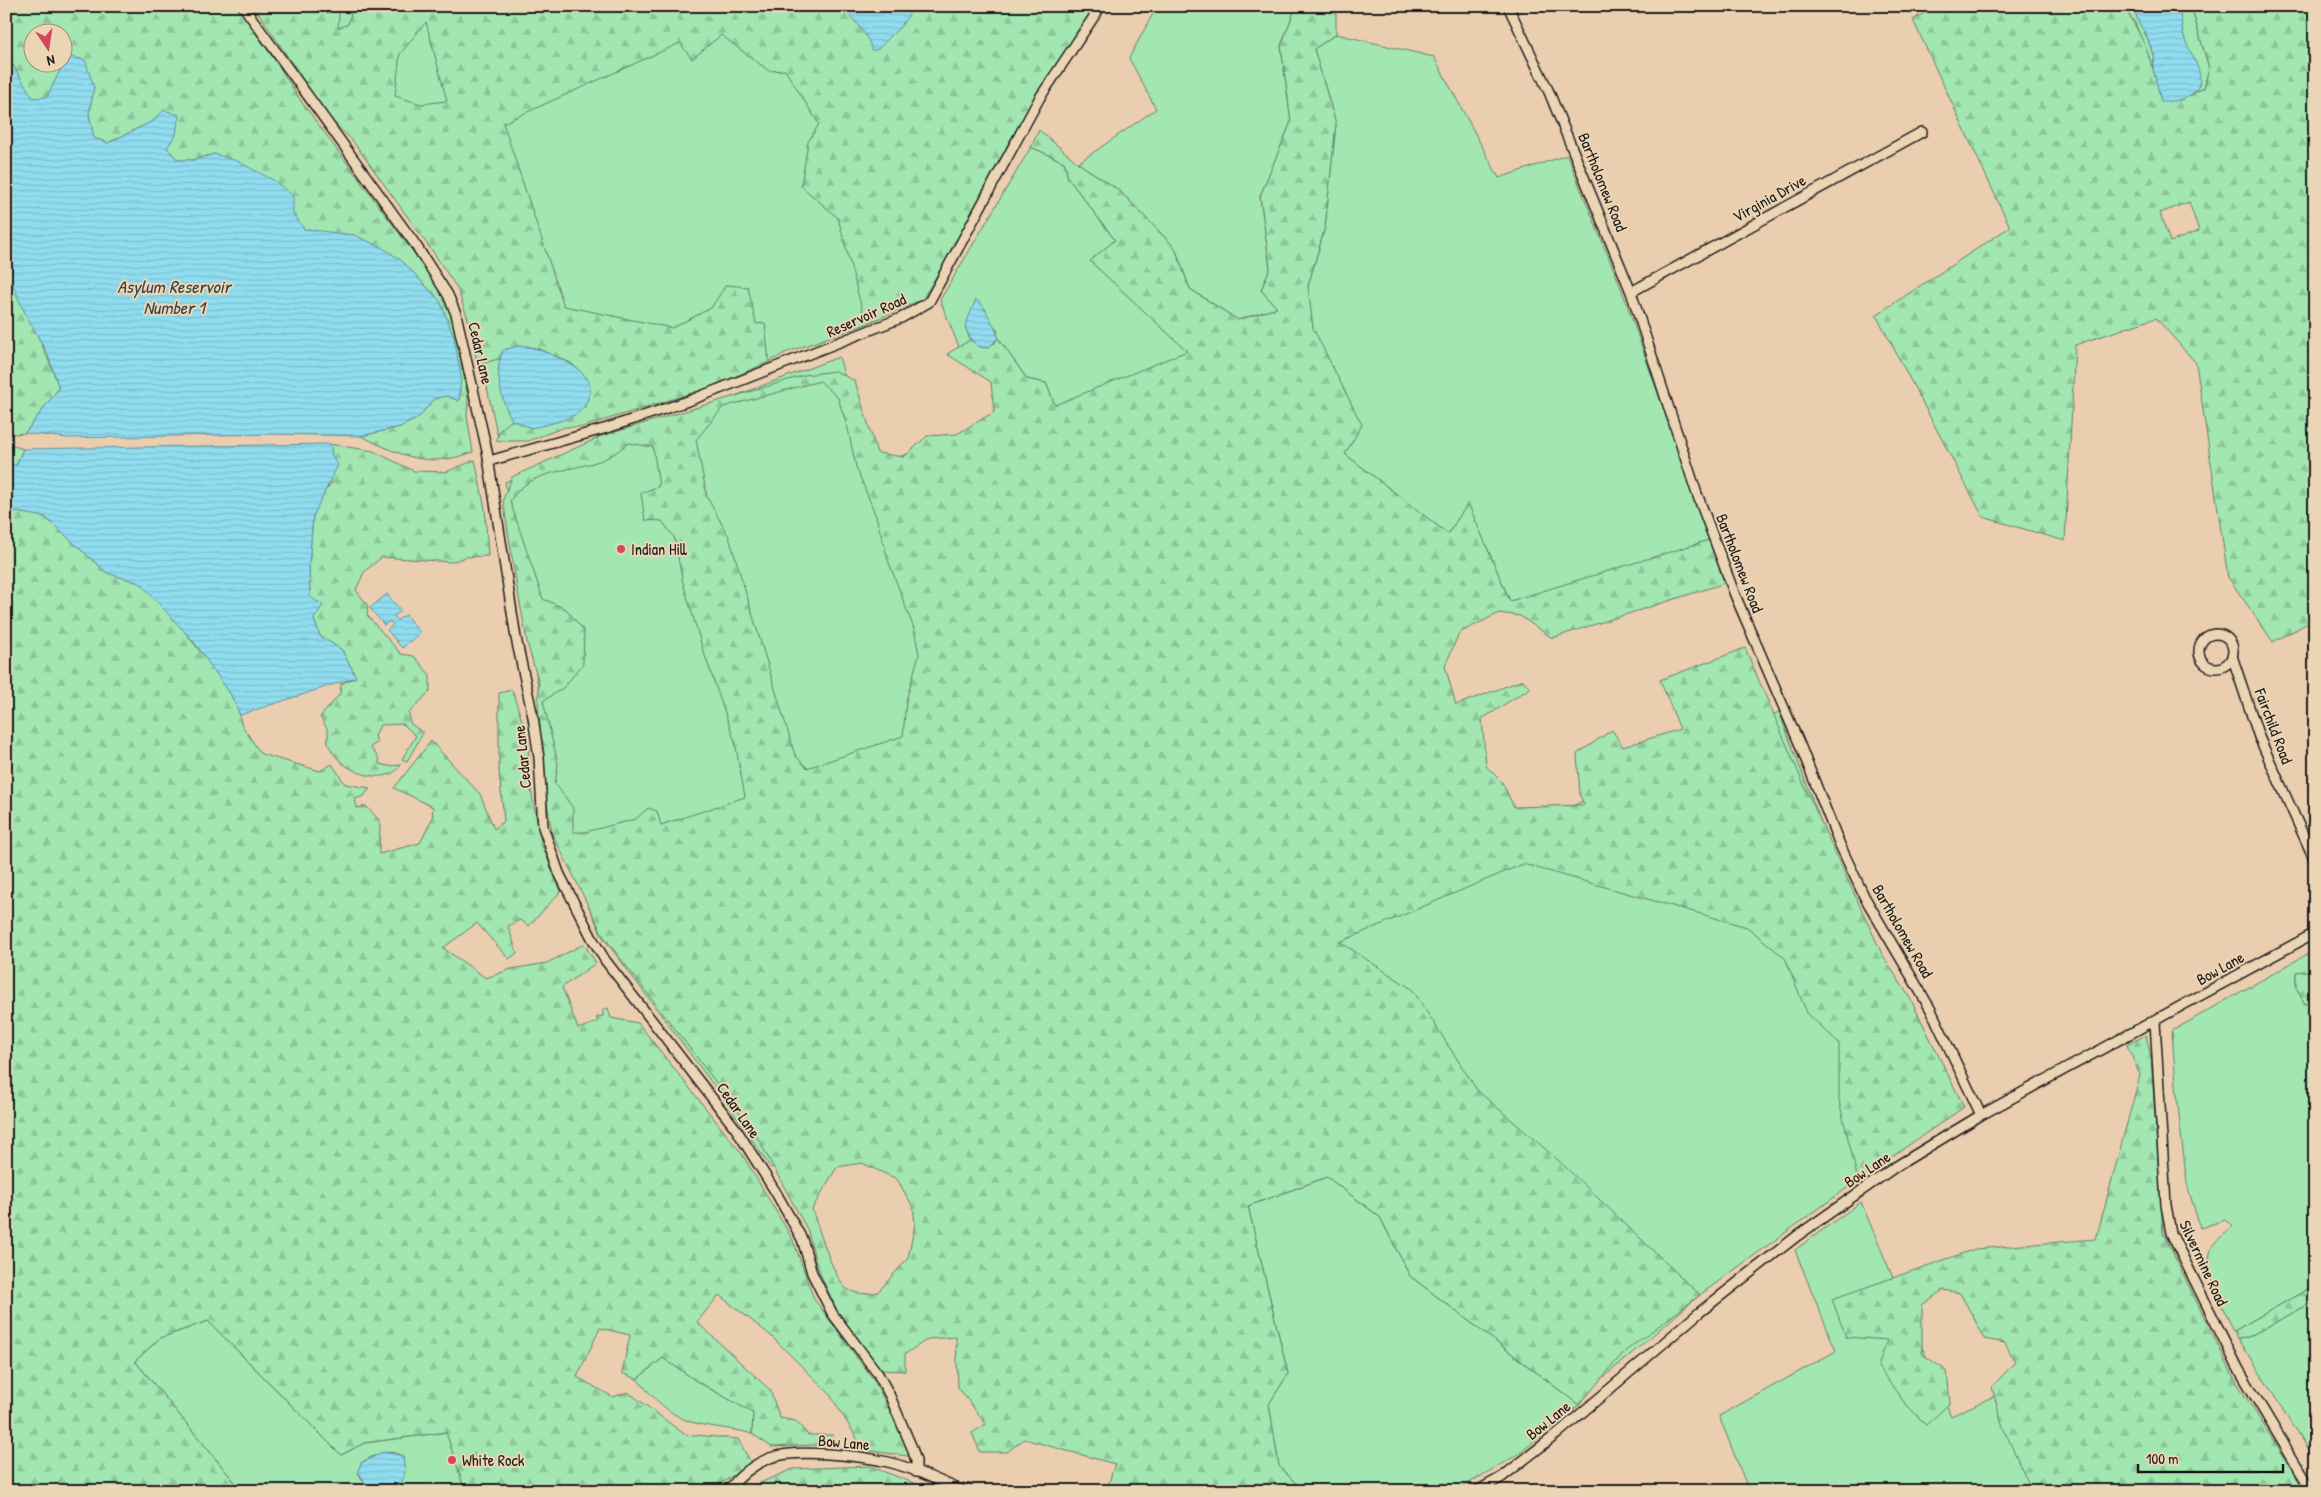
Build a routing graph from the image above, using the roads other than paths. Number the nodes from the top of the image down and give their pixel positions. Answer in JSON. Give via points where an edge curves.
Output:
{"nodes":[{"id":1,"x":243,"y":6,"type":"edge"},
{"id":2,"x":1101,"y":6,"type":"edge"},
{"id":3,"x":1508,"y":6,"type":"edge"},
{"id":4,"x":1922,"y":132,"type":"dead end"},
{"id":5,"x":1631,"y":292,"type":"junction"},
{"id":6,"x":489,"y":461,"type":"junction"},
{"id":7,"x":2232,"y":656,"type":"dead end"},
{"id":8,"x":2315,"y":861,"type":"edge"},
{"id":9,"x":2315,"y":933,"type":"edge"},
{"id":10,"x":2155,"y":1022,"type":"junction"},
{"id":11,"x":1981,"y":1115,"type":"junction"},
{"id":12,"x":916,"y":1472,"type":"junction"},
{"id":13,"x":728,"y":1491,"type":"edge"},
{"id":14,"x":963,"y":1491,"type":"edge"},
{"id":15,"x":1477,"y":1491,"type":"edge"},
{"id":16,"x":2312,"y":1491,"type":"edge"}],
"edges":[{"from":1,"to":6,"type":"street","name":"Cedar Lane","via":[[415,244],[448,295],[464,344]]},
{"from":2,"to":6,"type":"street","name":"Reservoir Road","via":[[1039,99],[929,302],[902,318],[691,400],[607,428]]},
{"from":3,"to":5,"type":"street","name":"Bartholomew Road","via":[[1550,92]]},
{"from":4,"to":5,"type":"street","name":"Virginia Drive"},
{"from":5,"to":11,"type":"street","name":"Bartholomew Road","via":[[1696,491],[1735,595],[1840,845],[1864,896],[1931,1010]]},
{"from":6,"to":12,"type":"street","name":"Cedar Lane","via":[[516,638],[533,716],[543,827],[559,873],[605,960],[736,1129],[775,1191],[802,1239],[812,1273],[832,1313],[878,1374],[889,1394],[912,1448]]},
{"from":7,"to":8,"type":"street","name":"Fairchild Road","via":[[2260,737]]},
{"from":9,"to":10,"type":"street","name":"Bow Lane"},
{"from":10,"to":11,"type":"street","name":"Bow Lane"},
{"from":10,"to":16,"type":"street","name":"Silvermine Road","via":[[2166,1204],[2171,1233],[2238,1368]]},
{"from":11,"to":15,"type":"street","name":"Bow Lane","via":[[1894,1167],[1797,1236],[1700,1312],[1557,1434]]},
{"from":12,"to":13,"type":"street","name":"Bow Lane","via":[[880,1461],[810,1454],[771,1458],[741,1474]]},
{"from":12,"to":14,"type":"street","name":"Bow Lane"}]}
